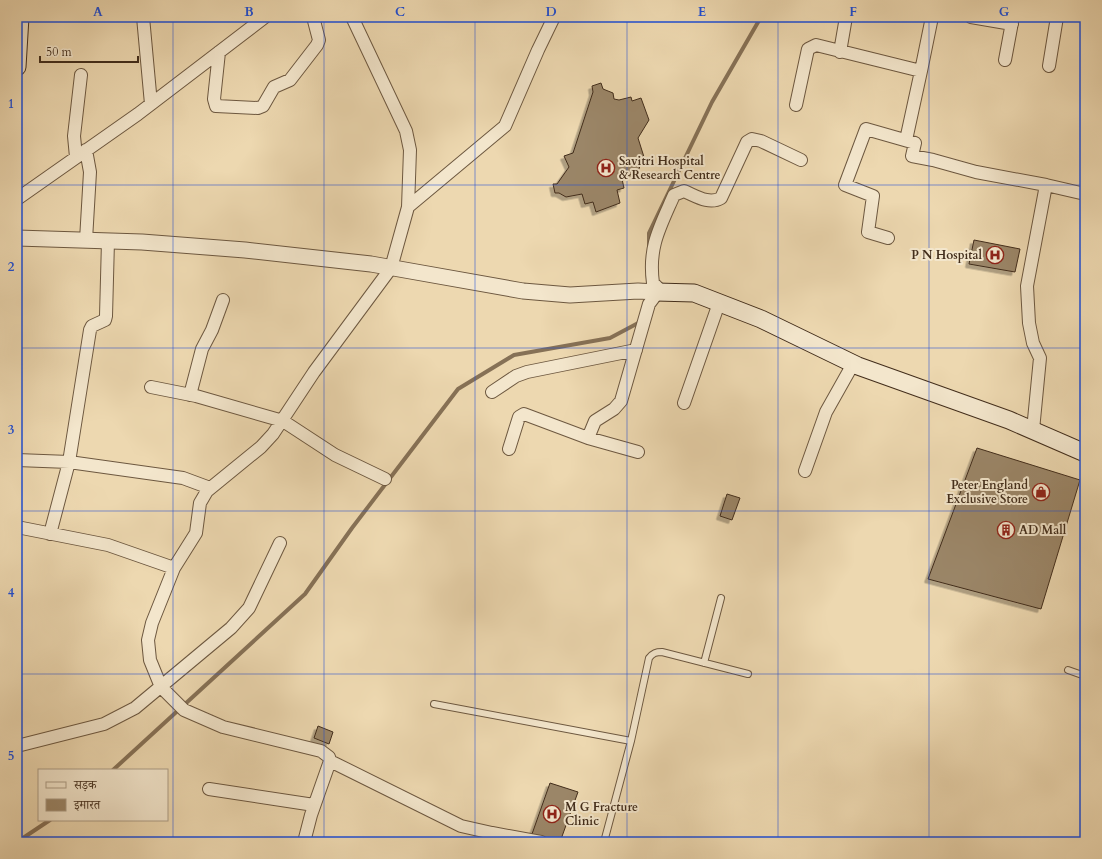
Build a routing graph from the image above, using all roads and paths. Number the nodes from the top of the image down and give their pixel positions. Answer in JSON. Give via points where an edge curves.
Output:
{"nodes":[{"id":1,"x":20,"y":17,"type":"edge"},
{"id":2,"x":143,"y":17,"type":"edge"},
{"id":3,"x":265,"y":17,"type":"edge"},
{"id":4,"x":313,"y":17,"type":"edge"},
{"id":5,"x":352,"y":17,"type":"edge"},
{"id":6,"x":554,"y":17,"type":"edge"},
{"id":7,"x":846,"y":17,"type":"edge"},
{"id":8,"x":932,"y":17,"type":"edge"},
{"id":9,"x":972,"y":17,"type":"edge"},
{"id":10,"x":1056,"y":17,"type":"edge"},
{"id":11,"x":1012,"y":20,"type":"edge"},
{"id":12,"x":18,"y":42,"type":"edge"},
{"id":13,"x":219,"y":52,"type":"junction"},
{"id":14,"x":840,"y":52,"type":"junction"},
{"id":15,"x":1005,"y":60,"type":"dead end"},
{"id":16,"x":1049,"y":66,"type":"dead end"},
{"id":17,"x":17,"y":67,"type":"edge"},
{"id":18,"x":921,"y":71,"type":"junction"},
{"id":19,"x":81,"y":75,"type":"dead end"},
{"id":20,"x":151,"y":104,"type":"junction"},
{"id":21,"x":796,"y":105,"type":"dead end"},
{"id":22,"x":906,"y":140,"type":"junction"},
{"id":23,"x":86,"y":150,"type":"junction"},
{"id":24,"x":76,"y":158,"type":"junction"},
{"id":25,"x":801,"y":160,"type":"dead end"},
{"id":26,"x":1046,"y":185,"type":"junction"},
{"id":27,"x":1085,"y":194,"type":"edge"},
{"id":28,"x":17,"y":199,"type":"edge"},
{"id":29,"x":408,"y":208,"type":"junction"},
{"id":30,"x":17,"y":238,"type":"edge"},
{"id":31,"x":888,"y":238,"type":"dead end"},
{"id":32,"x":86,"y":240,"type":"junction"},
{"id":33,"x":108,"y":241,"type":"junction"},
{"id":34,"x":390,"y":268,"type":"junction"},
{"id":35,"x":656,"y":292,"type":"junction"},
{"id":36,"x":223,"y":300,"type":"dead end"},
{"id":37,"x":719,"y":303,"type":"junction"},
{"id":38,"x":636,"y":350,"type":"junction"},
{"id":39,"x":853,"y":364,"type":"junction"},
{"id":40,"x":152,"y":387,"type":"dead end"},
{"id":41,"x":492,"y":392,"type":"dead end"},
{"id":42,"x":190,"y":395,"type":"junction"},
{"id":43,"x":684,"y":403,"type":"dead end"},
{"id":44,"x":283,"y":421,"type":"junction"},
{"id":45,"x":1033,"y":430,"type":"junction"},
{"id":46,"x":588,"y":438,"type":"junction"},
{"id":47,"x":509,"y":449,"type":"dead end"},
{"id":48,"x":638,"y":452,"type":"dead end"},
{"id":49,"x":1085,"y":453,"type":"edge"},
{"id":50,"x":17,"y":460,"type":"edge"},
{"id":51,"x":69,"y":462,"type":"junction"},
{"id":52,"x":805,"y":472,"type":"dead end"},
{"id":53,"x":385,"y":479,"type":"dead end"},
{"id":54,"x":210,"y":488,"type":"junction"},
{"id":55,"x":17,"y":527,"type":"edge"},
{"id":56,"x":50,"y":534,"type":"junction"},
{"id":57,"x":280,"y":543,"type":"dead end"},
{"id":58,"x":174,"y":568,"type":"junction"},
{"id":59,"x":721,"y":598,"type":"dead end"},
{"id":60,"x":704,"y":663,"type":"junction"},
{"id":61,"x":1068,"y":670,"type":"dead end"},
{"id":62,"x":748,"y":674,"type":"dead end"},
{"id":63,"x":1085,"y":676,"type":"edge"},
{"id":64,"x":161,"y":687,"type":"junction"},
{"id":65,"x":434,"y":704,"type":"dead end"},
{"id":66,"x":631,"y":741,"type":"junction"},
{"id":67,"x":17,"y":746,"type":"edge"},
{"id":68,"x":330,"y":761,"type":"junction"},
{"id":69,"x":209,"y":789,"type":"dead end"},
{"id":70,"x":314,"y":805,"type":"junction"},
{"id":71,"x":491,"y":838,"type":"edge"},
{"id":72,"x":304,"y":842,"type":"edge"},
{"id":73,"x":541,"y":842,"type":"edge"},
{"id":74,"x":604,"y":842,"type":"edge"}],
"edges":[{"from":1,"to":12,"type":"main road"},
{"from":2,"to":20,"type":"street"},
{"from":3,"to":13,"type":"street"},
{"from":4,"to":13,"type":"street","via":[[319,40],[317,45],[290,80],[274,87],[263,106],[258,108],[216,106],[214,99]]},
{"from":5,"to":29,"type":"street","via":[[406,131],[410,150]]},
{"from":6,"to":29,"type":"street","via":[[505,126]]},
{"from":7,"to":14,"type":"street"},
{"from":8,"to":18,"type":"street"},
{"from":9,"to":11,"type":"street"},
{"from":10,"to":16,"type":"street"},
{"from":11,"to":15,"type":"street"},
{"from":12,"to":17,"type":"main road"},
{"from":13,"to":20,"type":"street"},
{"from":14,"to":18,"type":"street"},
{"from":14,"to":21,"type":"street","via":[[816,45],[808,49]]},
{"from":18,"to":22,"type":"street"},
{"from":19,"to":24,"type":"street","via":[[74,136]]},
{"from":20,"to":23,"type":"street"},
{"from":22,"to":26,"type":"street","via":[[915,143],[912,156],[976,172]]},
{"from":22,"to":31,"type":"street","via":[[866,129],[845,185],[873,196],[868,232]]},
{"from":23,"to":24,"type":"street"},
{"from":23,"to":32,"type":"street","via":[[90,172]]},
{"from":24,"to":28,"type":"street"},
{"from":25,"to":35,"type":"street","via":[[752,139],[747,142],[721,198],[709,201],[684,191],[674,195],[651,254]]},
{"from":26,"to":27,"type":"street"},
{"from":26,"to":45,"type":"street","via":[[1027,286],[1029,323],[1033,343],[1040,358]]},
{"from":29,"to":34,"type":"street"},
{"from":30,"to":32,"type":"street"},
{"from":32,"to":33,"type":"street"},
{"from":33,"to":34,"type":"street","via":[[245,250]]},
{"from":33,"to":51,"type":"street","via":[[106,316],[105,320],[92,326],[90,330]]},
{"from":34,"to":35,"type":"street","via":[[523,291],[570,295]]},
{"from":34,"to":44,"type":"street","via":[[314,372]]},
{"from":35,"to":37,"type":"main road","via":[[694,293]]},
{"from":35,"to":38,"type":"street","via":[[649,304]]},
{"from":36,"to":42,"type":"street","via":[[202,349]]},
{"from":37,"to":39,"type":"main road","via":[[761,319]]},
{"from":37,"to":43,"type":"street"},
{"from":38,"to":41,"type":"street","via":[[527,372]]},
{"from":38,"to":46,"type":"street","via":[[621,401],[614,409],[595,421]]},
{"from":39,"to":45,"type":"main road"},
{"from":39,"to":52,"type":"street","via":[[826,412]]},
{"from":40,"to":42,"type":"street"},
{"from":42,"to":44,"type":"street"},
{"from":44,"to":53,"type":"street","via":[[335,455]]},
{"from":44,"to":54,"type":"street","via":[[261,447]]},
{"from":45,"to":49,"type":"main road"},
{"from":46,"to":47,"type":"street","via":[[524,414],[518,417]]},
{"from":46,"to":48,"type":"street"},
{"from":50,"to":51,"type":"street"},
{"from":51,"to":54,"type":"street","via":[[183,478]]},
{"from":51,"to":56,"type":"street"},
{"from":54,"to":58,"type":"street","via":[[200,503],[196,533]]},
{"from":55,"to":56,"type":"street"},
{"from":56,"to":58,"type":"street","via":[[123,550]]},
{"from":57,"to":64,"type":"street","via":[[248,608],[231,628]]},
{"from":58,"to":64,"type":"street","via":[[148,640],[150,660]]},
{"from":59,"to":60,"type":"lane"},
{"from":60,"to":62,"type":"lane"},
{"from":60,"to":66,"type":"lane","via":[[662,652],[652,654]]},
{"from":61,"to":63,"type":"lane"},
{"from":64,"to":67,"type":"street","via":[[135,708],[104,724]]},
{"from":64,"to":68,"type":"street","via":[[180,707],[223,727],[321,750]]},
{"from":65,"to":66,"type":"lane"},
{"from":66,"to":74,"type":"lane"},
{"from":68,"to":70,"type":"street"},
{"from":68,"to":71,"type":"street","via":[[461,826]]},
{"from":69,"to":70,"type":"street"},
{"from":70,"to":72,"type":"street"},
{"from":71,"to":73,"type":"street"}]}
